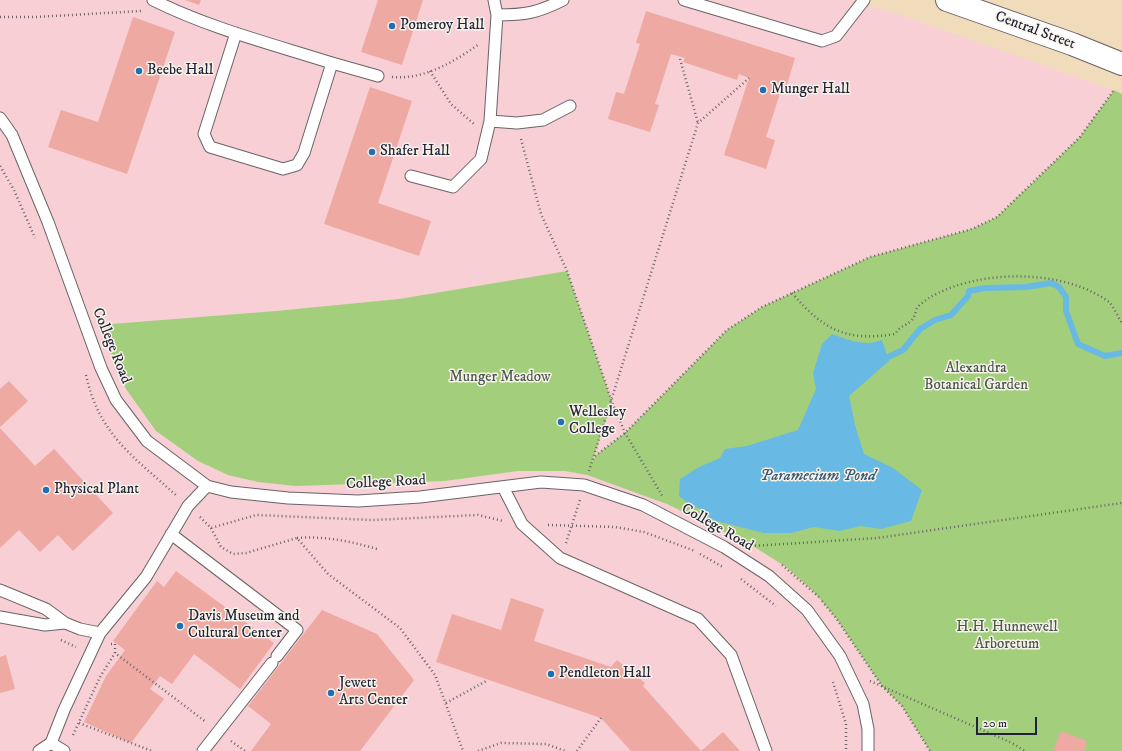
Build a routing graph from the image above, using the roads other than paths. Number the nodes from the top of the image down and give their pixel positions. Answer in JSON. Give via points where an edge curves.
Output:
{"nodes":[{"id":1,"x":153,"y":0,"type":"edge"},
{"id":2,"x":494,"y":0,"type":"edge"},
{"id":3,"x":563,"y":0,"type":"edge"},
{"id":4,"x":684,"y":0,"type":"edge"},
{"id":5,"x":864,"y":0,"type":"edge"},
{"id":6,"x":947,"y":0,"type":"edge"},
{"id":7,"x":497,"y":15,"type":"junction"},
{"id":8,"x":236,"y":33,"type":"junction"},
{"id":9,"x":332,"y":63,"type":"junction"},
{"id":10,"x":1122,"y":64,"type":"edge"},
{"id":11,"x":378,"y":76,"type":"road end"},
{"id":12,"x":570,"y":106,"type":"dead end"},
{"id":13,"x":0,"y":118,"type":"edge"},
{"id":14,"x":490,"y":121,"type":"junction"},
{"id":15,"x":411,"y":176,"type":"dead end"},
{"id":16,"x":207,"y":486,"type":"junction"},
{"id":17,"x":503,"y":486,"type":"junction"},
{"id":18,"x":171,"y":534,"type":"junction"},
{"id":19,"x":0,"y":590,"type":"edge"},
{"id":20,"x":0,"y":617,"type":"edge"},
{"id":21,"x":65,"y":623,"type":"junction"},
{"id":22,"x":100,"y":633,"type":"junction"},
{"id":23,"x":51,"y":743,"type":"junction"},
{"id":24,"x":39,"y":751,"type":"edge"},
{"id":25,"x":64,"y":751,"type":"edge"},
{"id":26,"x":203,"y":751,"type":"edge"},
{"id":27,"x":766,"y":751,"type":"edge"},
{"id":28,"x":868,"y":751,"type":"edge"}],
"edges":[{"from":1,"to":8,"type":"lane","via":[[175,11]]},
{"from":2,"to":7,"type":"lane"},
{"from":3,"to":7,"type":"lane","via":[[541,11]]},
{"from":4,"to":5,"type":"lane","via":[[822,42],[836,36]]},
{"from":6,"to":10,"type":"main road","name":"Central Street"},
{"from":7,"to":14,"type":"lane"},
{"from":8,"to":9,"type":"lane"},
{"from":8,"to":9,"type":"lane","via":[[204,134],[210,148],[284,169],[297,165],[304,153]]},
{"from":9,"to":11,"type":"lane"},
{"from":12,"to":14,"type":"lane","via":[[543,120],[517,123]]},
{"from":13,"to":16,"type":"lane","name":"College Road","via":[[12,135],[48,222],[116,400],[146,441]]},
{"from":14,"to":15,"type":"lane","via":[[482,159],[453,186]]},
{"from":16,"to":17,"type":"lane","name":"College Road","via":[[231,492],[288,498],[358,501],[420,497]]},
{"from":16,"to":18,"type":"lane","via":[[188,506]]},
{"from":17,"to":27,"type":"lane","via":[[522,524],[560,558],[698,619],[731,655]]},
{"from":17,"to":28,"type":"lane","name":"College Road","via":[[541,482],[584,485],[643,505],[680,523],[769,576],[807,610],[840,656],[863,704],[868,729]]},
{"from":18,"to":22,"type":"lane","via":[[146,577]]},
{"from":18,"to":26,"type":"lane","via":[[297,630]]},
{"from":19,"to":21,"type":"lane","via":[[46,609]]},
{"from":20,"to":21,"type":"lane","via":[[45,625]]},
{"from":21,"to":22,"type":"lane"},
{"from":22,"to":23,"type":"lane"},
{"from":23,"to":24,"type":"lane"},
{"from":23,"to":25,"type":"lane"}]}
